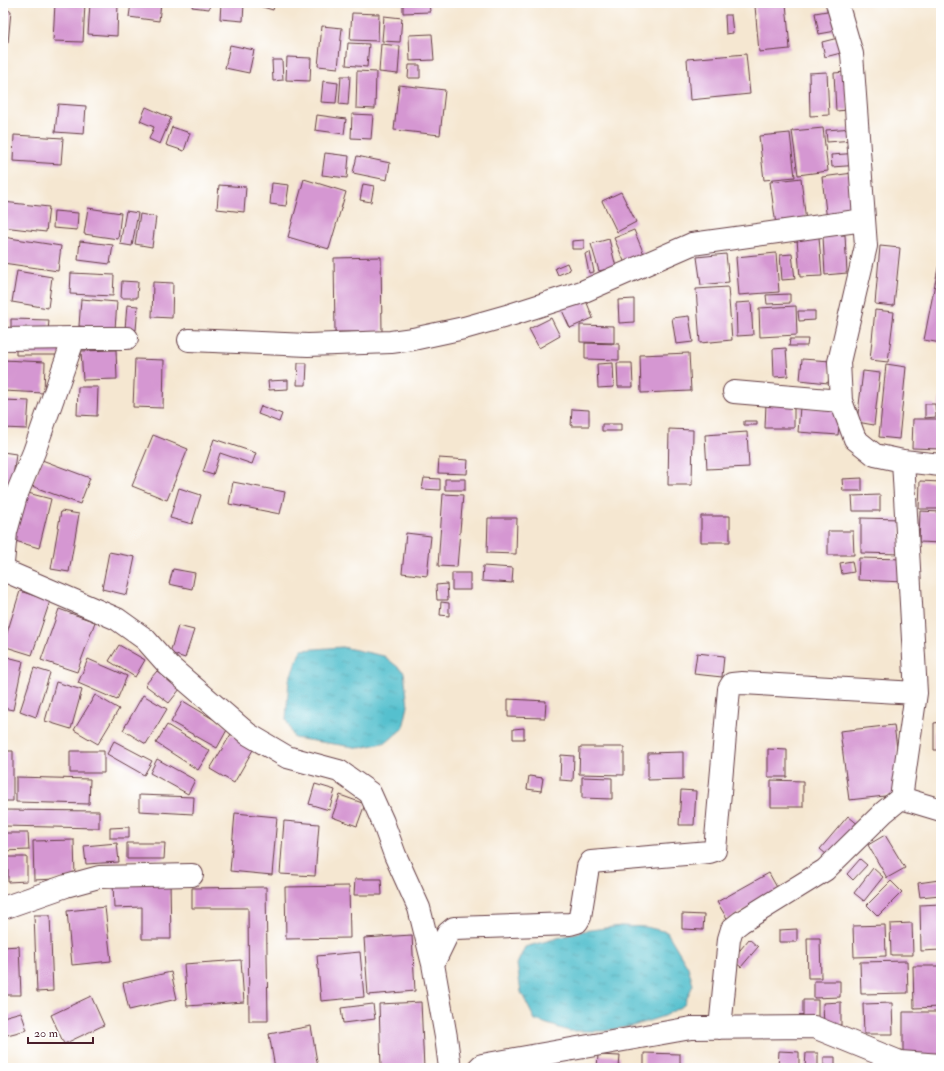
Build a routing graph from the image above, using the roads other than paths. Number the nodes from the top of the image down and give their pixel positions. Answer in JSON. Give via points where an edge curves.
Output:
{"nodes":[{"id":1,"x":837,"y":3,"type":"edge"},
{"id":2,"x":864,"y":220,"type":"junction"},
{"id":3,"x":74,"y":338,"type":"junction"},
{"id":4,"x":127,"y":338,"type":"dead end"},
{"id":5,"x":3,"y":340,"type":"edge"},
{"id":6,"x":189,"y":340,"type":"dead end"},
{"id":7,"x":734,"y":392,"type":"dead end"},
{"id":8,"x":841,"y":401,"type":"junction"},
{"id":9,"x":903,"y":461,"type":"junction"},
{"id":10,"x":941,"y":465,"type":"edge"},
{"id":11,"x":3,"y":563,"type":"edge"},
{"id":12,"x":3,"y":570,"type":"edge"},
{"id":13,"x":916,"y":692,"type":"junction"},
{"id":14,"x":901,"y":798,"type":"junction"},
{"id":15,"x":941,"y":810,"type":"edge"},
{"id":16,"x":192,"y":875,"type":"dead end"},
{"id":17,"x":3,"y":908,"type":"edge"},
{"id":18,"x":432,"y":964,"type":"junction"},
{"id":19,"x":720,"y":1028,"type":"junction"},
{"id":20,"x":941,"y":1065,"type":"edge"},
{"id":21,"x":450,"y":1068,"type":"edge"},
{"id":22,"x":479,"y":1068,"type":"edge"}],
"edges":[{"from":1,"to":2,"type":"street","via":[[852,54]]},
{"from":2,"to":6,"type":"street","via":[[692,244],[582,292],[464,328],[413,339],[308,345]]},
{"from":2,"to":8,"type":"street","via":[[866,246],[839,362]]},
{"from":3,"to":4,"type":"street"},
{"from":3,"to":5,"type":"street"},
{"from":3,"to":11,"type":"street","via":[[16,496],[6,532]]},
{"from":7,"to":8,"type":"street"},
{"from":8,"to":9,"type":"street","via":[[855,439],[875,455]]},
{"from":9,"to":10,"type":"street"},
{"from":9,"to":13,"type":"street"},
{"from":12,"to":18,"type":"street","via":[[117,619],[145,639],[169,666],[248,734],[287,757],[340,771],[370,793],[419,908]]},
{"from":13,"to":14,"type":"street"},
{"from":13,"to":18,"type":"street","via":[[732,684],[729,689],[715,850],[591,862],[580,917],[576,922],[454,928],[448,933]]},
{"from":14,"to":15,"type":"street"},
{"from":14,"to":19,"type":"street","via":[[825,870],[732,929]]},
{"from":16,"to":17,"type":"street","via":[[99,877]]},
{"from":18,"to":21,"type":"street"},
{"from":19,"to":20,"type":"street","via":[[814,1027],[900,1062]]},
{"from":19,"to":22,"type":"street","via":[[690,1028],[482,1065]]}]}
